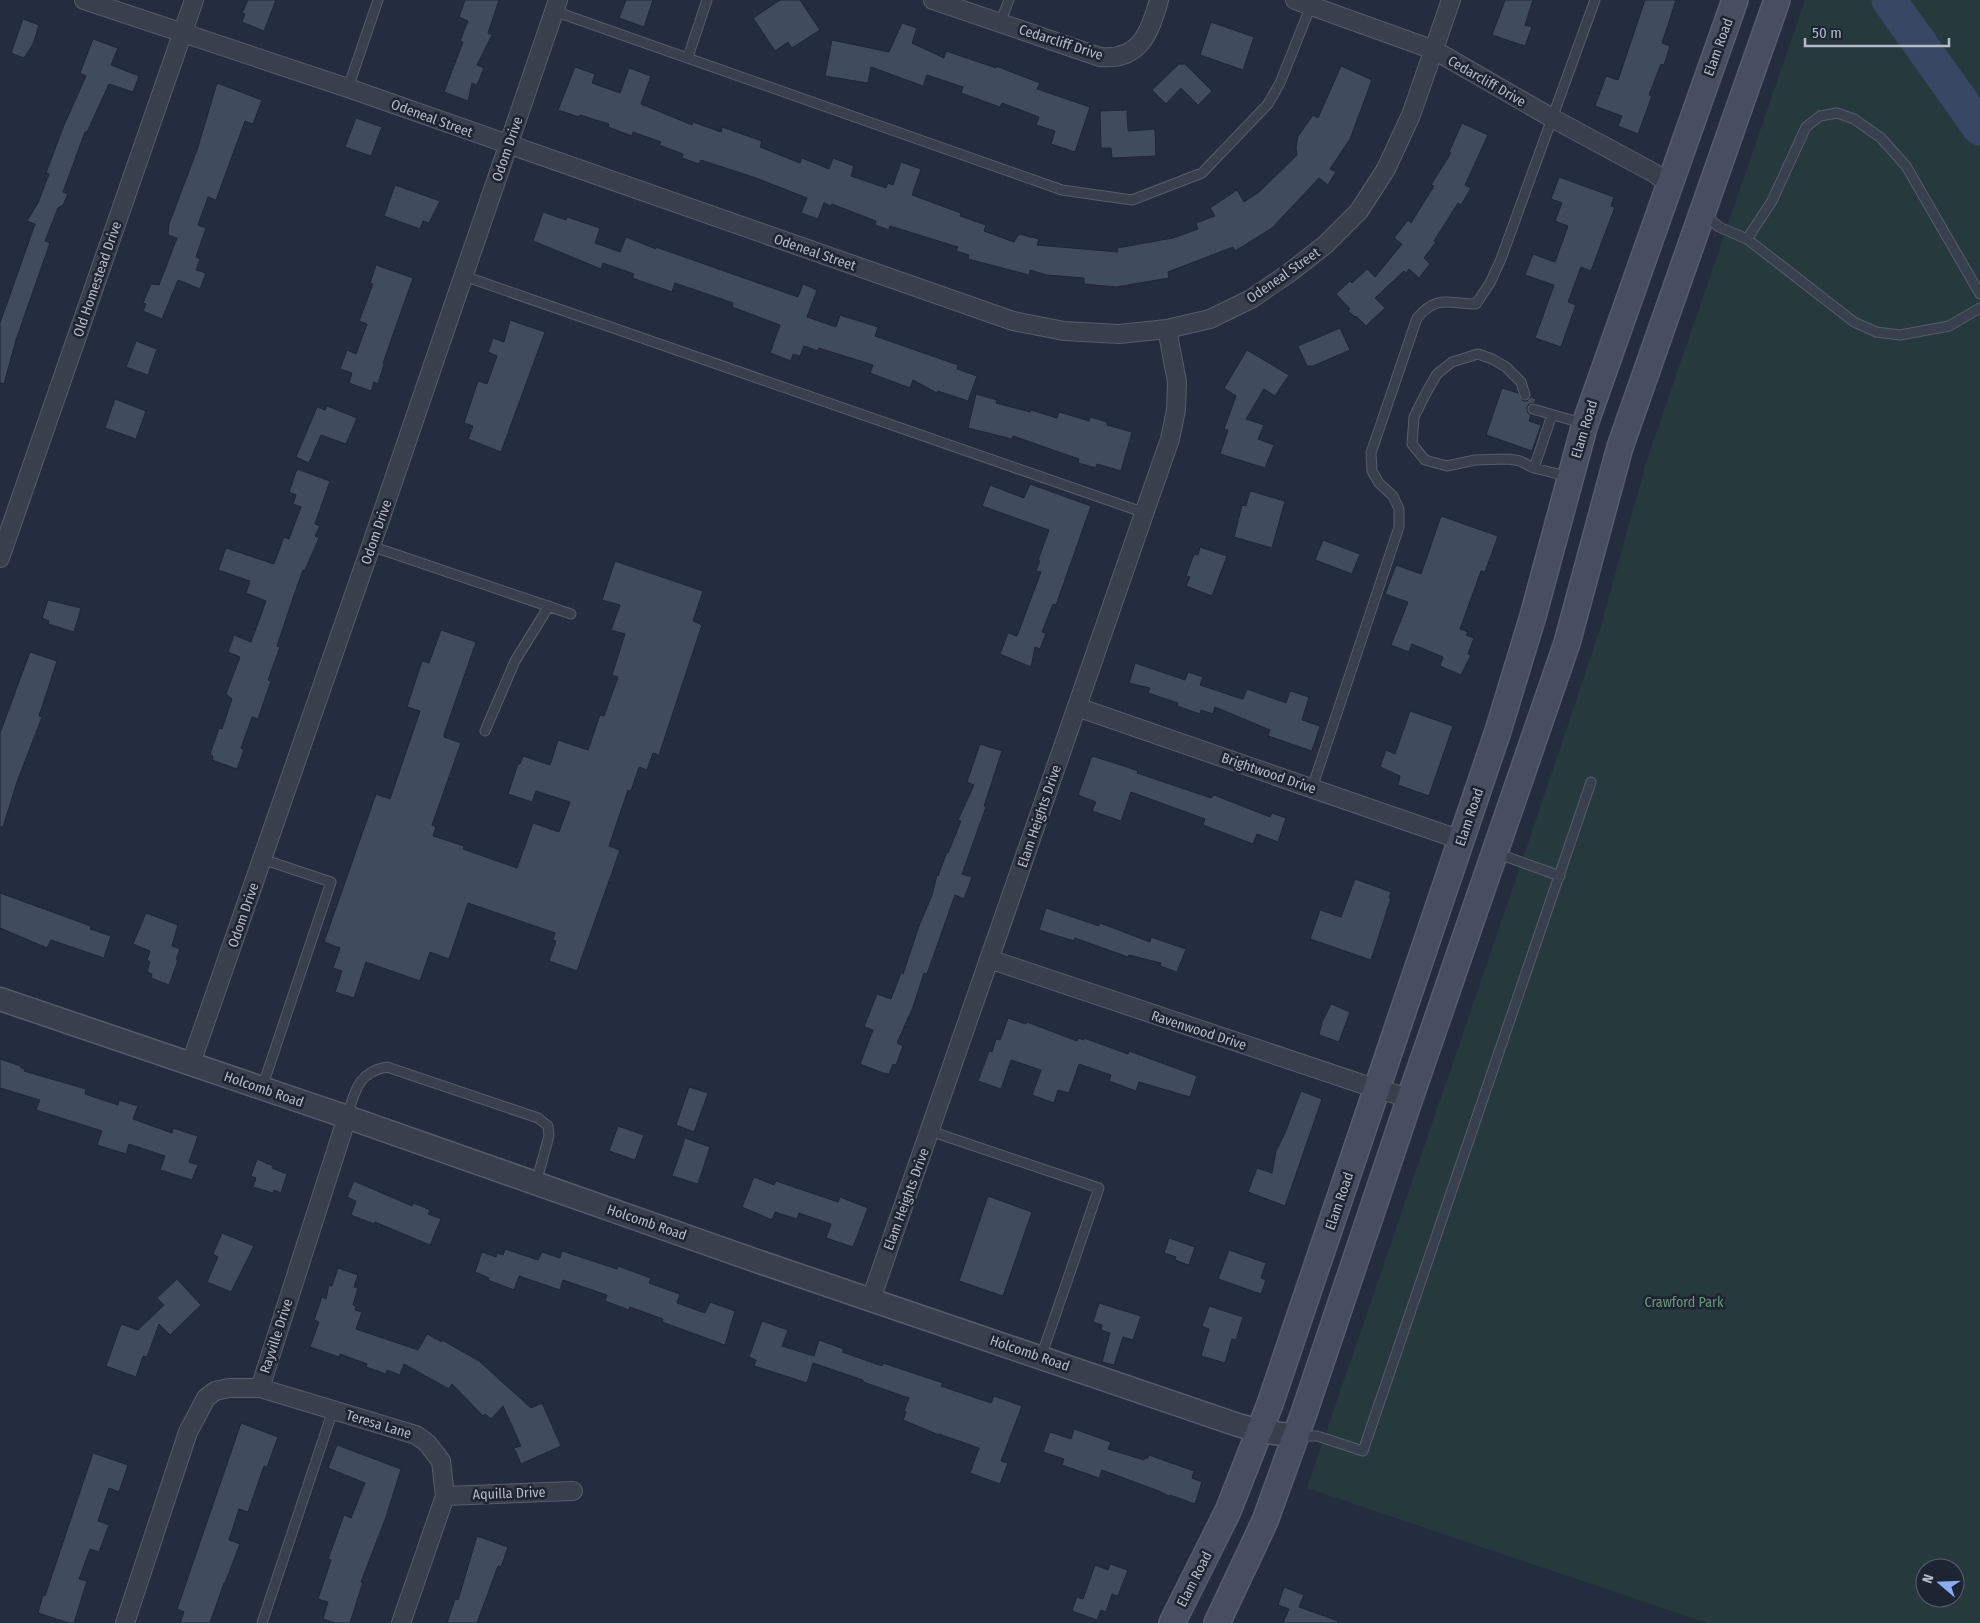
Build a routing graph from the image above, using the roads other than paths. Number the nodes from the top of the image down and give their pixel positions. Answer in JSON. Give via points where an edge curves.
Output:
{"nodes":[{"id":1,"x":84,"y":0,"type":"edge"},
{"id":2,"x":194,"y":0,"type":"edge"},
{"id":3,"x":378,"y":0,"type":"edge"},
{"id":4,"x":707,"y":0,"type":"edge"},
{"id":5,"x":933,"y":0,"type":"edge"},
{"id":6,"x":1009,"y":0,"type":"edge"},
{"id":7,"x":1159,"y":0,"type":"edge"},
{"id":8,"x":1452,"y":0,"type":"edge"},
{"id":9,"x":1594,"y":0,"type":"edge"},
{"id":10,"x":1735,"y":0,"type":"edge"},
{"id":11,"x":1777,"y":0,"type":"edge"},
{"id":12,"x":1306,"y":2,"type":"edge"},
{"id":13,"x":556,"y":6,"type":"edge"},
{"id":14,"x":1000,"y":23,"type":"junction"},
{"id":15,"x":182,"y":34,"type":"junction"},
{"id":16,"x":1434,"y":50,"type":"junction"},
{"id":17,"x":688,"y":57,"type":"junction"},
{"id":18,"x":348,"y":88,"type":"junction"},
{"id":19,"x":1552,"y":118,"type":"junction"},
{"id":20,"x":508,"y":145,"type":"junction"},
{"id":21,"x":1669,"y":184,"type":"junction"},
{"id":22,"x":1702,"y":212,"type":"junction"},
{"id":23,"x":1747,"y":239,"type":"junction"},
{"id":24,"x":464,"y":276,"type":"junction"},
{"id":25,"x":1980,"y":294,"type":"edge"},
{"id":26,"x":1980,"y":308,"type":"edge"},
{"id":27,"x":1166,"y":329,"type":"junction"},
{"id":28,"x":1525,"y":395,"type":"dead end"},
{"id":29,"x":1533,"y":409,"type":"dead end"},
{"id":30,"x":1552,"y":415,"type":"junction"},
{"id":31,"x":1585,"y":424,"type":"junction"},
{"id":32,"x":1534,"y":468,"type":"junction"},
{"id":33,"x":1570,"y":477,"type":"junction"},
{"id":34,"x":1145,"y":513,"type":"junction"},
{"id":35,"x":372,"y":546,"type":"junction"},
{"id":36,"x":0,"y":558,"type":"edge"},
{"id":37,"x":549,"y":606,"type":"junction"},
{"id":38,"x":570,"y":614,"type":"dead end"},
{"id":39,"x":1077,"y":707,"type":"junction"},
{"id":40,"x":485,"y":731,"type":"dead end"},
{"id":41,"x":1591,"y":782,"type":"dead end"},
{"id":42,"x":1312,"y":788,"type":"junction"},
{"id":43,"x":1461,"y":840,"type":"junction"},
{"id":44,"x":1496,"y":852,"type":"junction"},
{"id":45,"x":262,"y":860,"type":"junction"},
{"id":46,"x":1560,"y":876,"type":"junction"},
{"id":47,"x":990,"y":959,"type":"junction"},
{"id":48,"x":0,"y":998,"type":"edge"},
{"id":49,"x":191,"y":1063,"type":"junction"},
{"id":50,"x":262,"y":1088,"type":"junction"},
{"id":51,"x":1377,"y":1089,"type":"junction"},
{"id":52,"x":1410,"y":1098,"type":"junction"},
{"id":53,"x":347,"y":1117,"type":"junction"},
{"id":54,"x":930,"y":1131,"type":"junction"},
{"id":55,"x":536,"y":1183,"type":"junction"},
{"id":56,"x":871,"y":1298,"type":"junction"},
{"id":57,"x":1041,"y":1358,"type":"junction"},
{"id":58,"x":260,"y":1388,"type":"junction"},
{"id":59,"x":333,"y":1410,"type":"junction"},
{"id":60,"x":1260,"y":1431,"type":"junction"},
{"id":61,"x":1296,"y":1436,"type":"junction"},
{"id":62,"x":572,"y":1491,"type":"dead end"},
{"id":63,"x":444,"y":1496,"type":"junction"},
{"id":64,"x":125,"y":1623,"type":"edge"},
{"id":65,"x":262,"y":1623,"type":"edge"},
{"id":66,"x":402,"y":1623,"type":"edge"},
{"id":67,"x":1172,"y":1623,"type":"edge"},
{"id":68,"x":1217,"y":1623,"type":"edge"}],
"edges":[{"from":1,"to":15,"type":"street","name":"Odeneal Street"},
{"from":2,"to":15,"type":"street","name":"Old Homestead Drive"},
{"from":3,"to":18,"type":"lane"},
{"from":4,"to":17,"type":"lane"},
{"from":5,"to":14,"type":"street","name":"Cedarcliff Drive"},
{"from":6,"to":14,"type":"lane"},
{"from":7,"to":14,"type":"street","name":"Cedarcliff Drive","via":[[1153,22],[1138,46],[1128,54],[1113,58]]},
{"from":8,"to":16,"type":"street","name":"Odeneal Street"},
{"from":9,"to":19,"type":"lane"},
{"from":10,"to":21,"type":"main road","name":"Elam Road"},
{"from":11,"to":22,"type":"main road"},
{"from":12,"to":16,"type":"street","name":"Cedarcliff Drive"},
{"from":12,"to":17,"type":"lane","via":[[1280,83],[1268,104],[1202,173],[1132,200],[1062,190]]},
{"from":13,"to":17,"type":"lane"},
{"from":13,"to":20,"type":"street","name":"Odom Drive"},
{"from":15,"to":18,"type":"street","name":"Odeneal Street"},
{"from":15,"to":36,"type":"street","name":"Old Homestead Drive"},
{"from":16,"to":19,"type":"street","name":"Cedarcliff Drive"},
{"from":16,"to":27,"type":"street","name":"Odeneal Street","via":[[1411,115],[1386,168],[1359,211],[1324,246],[1251,299],[1210,319]]},
{"from":18,"to":20,"type":"street","name":"Odeneal Street"},
{"from":19,"to":21,"type":"street","name":"Cedarcliff Drive"},
{"from":19,"to":42,"type":"lane","via":[[1501,260],[1476,304],[1438,302],[1417,318],[1371,453],[1372,471],[1393,496],[1399,509],[1399,527]]},
{"from":20,"to":24,"type":"street","name":"Odom Drive"},
{"from":20,"to":27,"type":"street","name":"Odeneal Street","via":[[1013,321],[1064,331],[1119,334]]},
{"from":21,"to":22,"type":"main road"},
{"from":21,"to":31,"type":"main road","name":"Elam Road"},
{"from":22,"to":23,"type":"lane","via":[[1719,227]]},
{"from":22,"to":44,"type":"main road","via":[[1620,447],[1567,643]]},
{"from":23,"to":25,"type":"lane","via":[[1772,200],[1806,127],[1820,116],[1837,113],[1854,119],[1880,138],[1906,166]]},
{"from":23,"to":26,"type":"lane","via":[[1854,322],[1876,332],[1900,335],[1949,326]]},
{"from":24,"to":34,"type":"lane"},
{"from":24,"to":35,"type":"street","name":"Odom Drive"},
{"from":27,"to":34,"type":"street","name":"Elam Heights Drive","via":[[1177,382],[1176,410],[1170,439]]},
{"from":28,"to":32,"type":"lane","via":[[1521,382],[1492,359],[1478,354],[1452,362],[1437,374],[1414,417],[1412,444],[1426,460],[1447,466],[1475,460],[1509,459]]},
{"from":29,"to":30,"type":"lane"},
{"from":30,"to":31,"type":"lane"},
{"from":30,"to":32,"type":"lane"},
{"from":31,"to":33,"type":"main road","name":"Elam Road"},
{"from":32,"to":33,"type":"lane"},
{"from":33,"to":43,"type":"main road","name":"Elam Road","via":[[1533,616]]},
{"from":34,"to":39,"type":"street","name":"Elam Heights Drive"},
{"from":35,"to":37,"type":"lane"},
{"from":35,"to":45,"type":"street","name":"Odom Drive"},
{"from":37,"to":38,"type":"lane"},
{"from":37,"to":40,"type":"lane","via":[[515,661]]},
{"from":39,"to":42,"type":"street","name":"Brightwood Drive"},
{"from":39,"to":47,"type":"street","name":"Elam Heights Drive"},
{"from":41,"to":46,"type":"lane"},
{"from":42,"to":43,"type":"street","name":"Brightwood Drive"},
{"from":43,"to":44,"type":"main road"},
{"from":43,"to":51,"type":"main road","name":"Elam Road"},
{"from":44,"to":46,"type":"lane"},
{"from":44,"to":52,"type":"main road"},
{"from":45,"to":49,"type":"street","name":"Odom Drive"},
{"from":45,"to":50,"type":"lane","via":[[331,882]]},
{"from":46,"to":61,"type":"lane","via":[[1364,1451],[1317,1436]]},
{"from":47,"to":51,"type":"street","name":"Ravenwood Drive"},
{"from":47,"to":54,"type":"street","name":"Elam Heights Drive"},
{"from":48,"to":49,"type":"street","name":"Holcomb Road"},
{"from":49,"to":50,"type":"street","name":"Holcomb Road"},
{"from":50,"to":53,"type":"street","name":"Holcomb Road"},
{"from":51,"to":52,"type":"street","name":"Ravenwood Drive"},
{"from":51,"to":60,"type":"main road","name":"Elam Road"},
{"from":52,"to":61,"type":"main road"},
{"from":53,"to":55,"type":"street","name":"Holcomb Road"},
{"from":53,"to":55,"type":"lane","via":[[361,1080],[377,1069],[387,1067],[538,1118],[548,1126],[549,1136]]},
{"from":53,"to":58,"type":"street","name":"Rayville Drive"},
{"from":54,"to":56,"type":"street","name":"Elam Heights Drive"},
{"from":54,"to":57,"type":"lane","via":[[1099,1188]]},
{"from":55,"to":56,"type":"street","name":"Holcomb Road"},
{"from":56,"to":57,"type":"street","name":"Holcomb Road"},
{"from":57,"to":60,"type":"street","name":"Holcomb Road"},
{"from":58,"to":59,"type":"street","name":"Teresa Lane"},
{"from":58,"to":64,"type":"street","name":"Rayville Drive","via":[[229,1388],[215,1391],[206,1398],[188,1432]]},
{"from":59,"to":63,"type":"street","name":"Teresa Lane","via":[[416,1435],[427,1443],[441,1460]]},
{"from":59,"to":65,"type":"lane"},
{"from":60,"to":61,"type":"street","name":"Holcomb Road"},
{"from":60,"to":67,"type":"main road","name":"Elam Road","via":[[1228,1511]]},
{"from":61,"to":68,"type":"main road","via":[[1265,1521]]},
{"from":62,"to":63,"type":"street","name":"Aquilla Drive"},
{"from":63,"to":66,"type":"street","name":"Teresa Lane"}]}
